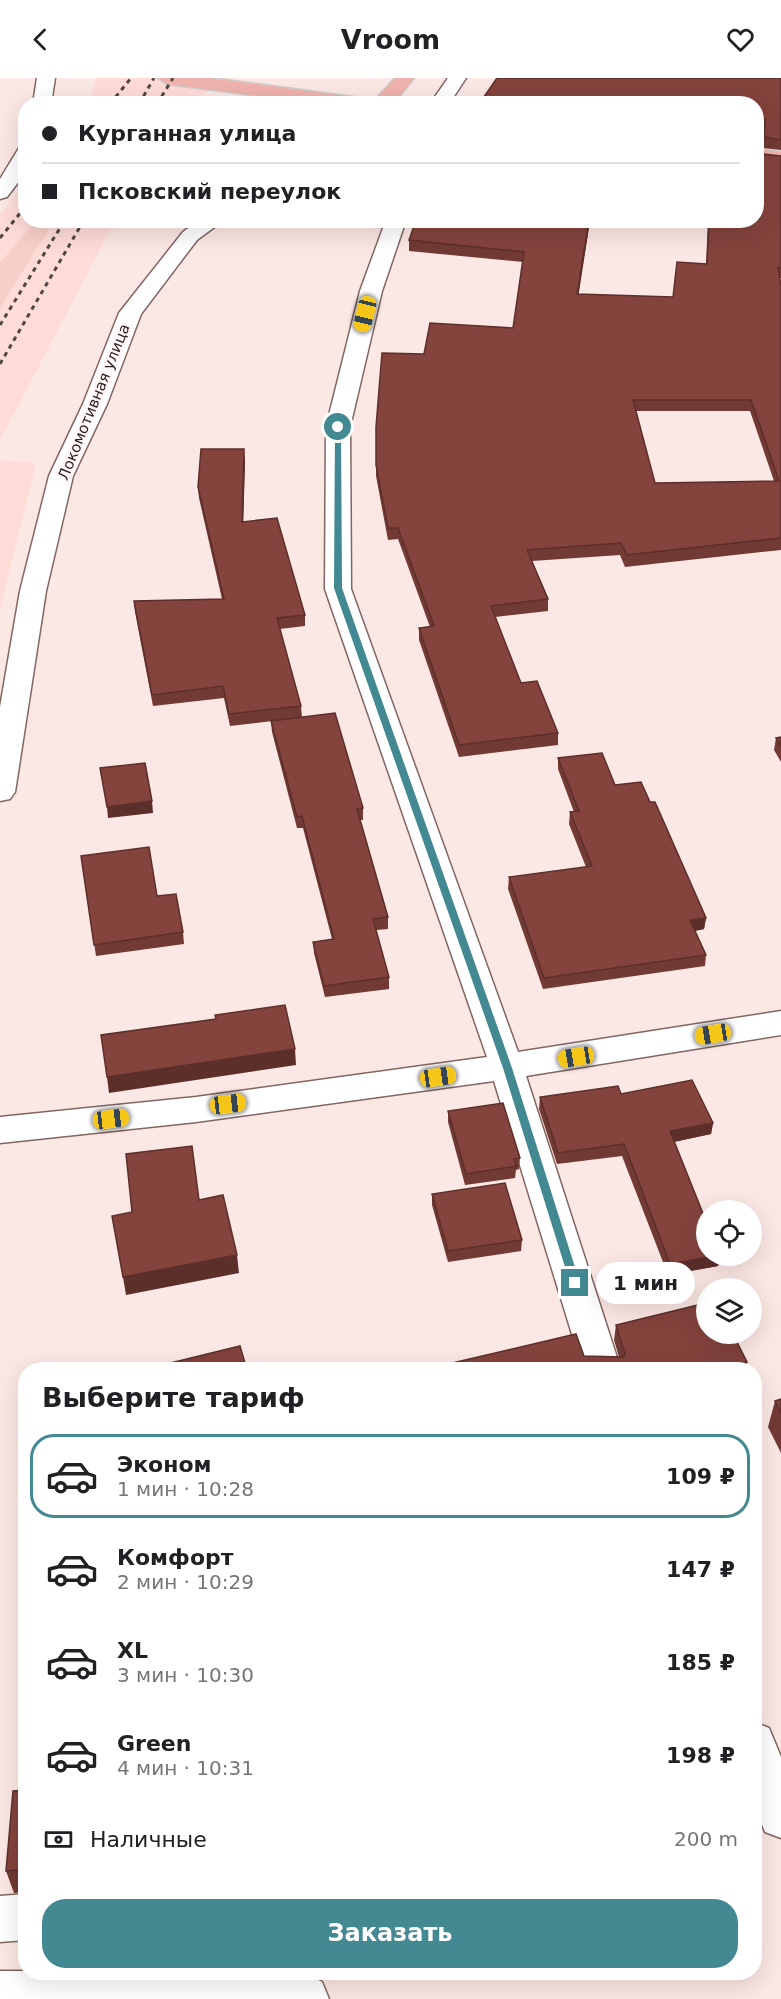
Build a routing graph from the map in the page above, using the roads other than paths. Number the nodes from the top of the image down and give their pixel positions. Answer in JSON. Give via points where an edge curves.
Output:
{"nodes":[{"id":1,"x":46,"y":78,"type":"edge"},
{"id":2,"x":167,"y":78,"type":"edge"},
{"id":3,"x":405,"y":78,"type":"edge"},
{"id":4,"x":457,"y":78,"type":"edge"},
{"id":5,"x":43,"y":96,"type":"edge"},
{"id":6,"x":307,"y":96,"type":"edge"},
{"id":7,"x":389,"y":96,"type":"edge"},
{"id":8,"x":445,"y":96,"type":"edge"},
{"id":9,"x":764,"y":156,"type":"edge"},
{"id":10,"x":781,"y":158,"type":"edge"},
{"id":11,"x":18,"y":168,"type":"edge"},
{"id":12,"x":0,"y":193,"type":"edge"},
{"id":13,"x":202,"y":228,"type":"edge"},
{"id":14,"x":393,"y":228,"type":"edge"},
{"id":15,"x":0,"y":792,"type":"edge"},
{"id":16,"x":781,"y":1023,"type":"edge"},
{"id":17,"x":507,"y":1068,"type":"junction"},
{"id":18,"x":0,"y":1130,"type":"edge"},
{"id":19,"x":599,"y":1362,"type":"edge"},
{"id":20,"x":762,"y":1765,"type":"edge"},
{"id":21,"x":781,"y":1816,"type":"edge"},
{"id":22,"x":18,"y":1918,"type":"edge"},
{"id":23,"x":0,"y":1919,"type":"edge"},
{"id":24,"x":0,"y":1995,"type":"edge"},
{"id":25,"x":305,"y":1999,"type":"edge"}],
"edges":[{"from":1,"to":5,"type":"street"},
{"from":2,"to":6,"type":"main road"},
{"from":3,"to":7,"type":"main road"},
{"from":4,"to":8,"type":"street"},
{"from":9,"to":10,"type":"main road"},
{"from":11,"to":12,"type":"street"},
{"from":13,"to":15,"type":"street","name":"Локомотивная улица","via":[[190,236],[130,313],[95,404],[61,476],[33,591]]},
{"from":14,"to":17,"type":"street","via":[[371,291],[338,427],[338,588]]},
{"from":16,"to":17,"type":"street"},
{"from":17,"to":18,"type":"street"},
{"from":17,"to":19,"type":"street"},
{"from":20,"to":21,"type":"street"},
{"from":22,"to":23,"type":"street"},
{"from":24,"to":25,"type":"street","via":[[290,1991]]}]}
